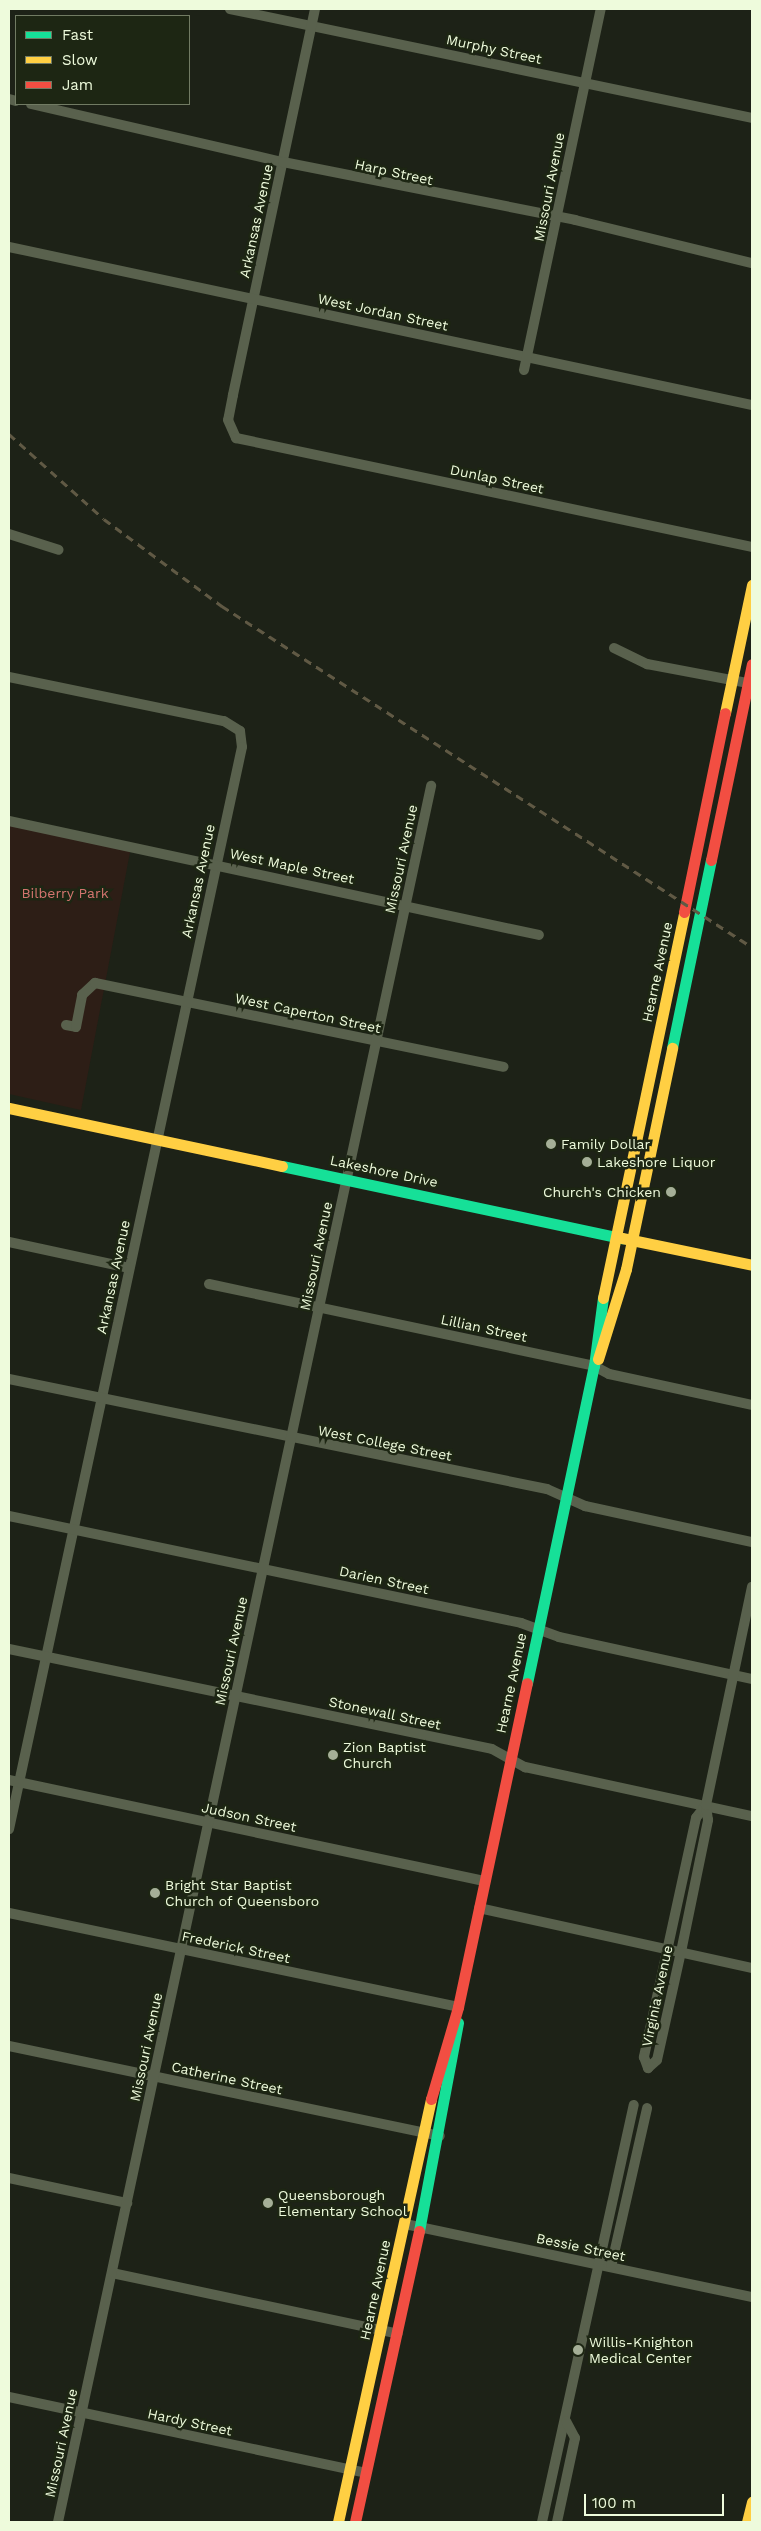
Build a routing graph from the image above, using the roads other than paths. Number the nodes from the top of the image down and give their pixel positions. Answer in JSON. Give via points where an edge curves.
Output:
{"nodes":[{"id":1,"x":230,"y":9,"type":"edge"},
{"id":2,"x":315,"y":9,"type":"edge"},
{"id":3,"x":601,"y":9,"type":"edge"},
{"id":4,"x":312,"y":26,"type":"junction"},
{"id":5,"x":586,"y":82,"type":"junction"},
{"id":6,"x":35,"y":105,"type":"edge"},
{"id":7,"x":752,"y":118,"type":"edge"},
{"id":8,"x":282,"y":162,"type":"junction"},
{"id":9,"x":558,"y":218,"type":"junction"},
{"id":10,"x":9,"y":247,"type":"edge"},
{"id":11,"x":752,"y":264,"type":"edge"},
{"id":12,"x":253,"y":298,"type":"junction"},
{"id":13,"x":527,"y":357,"type":"junction"},
{"id":14,"x":524,"y":370,"type":"dead end"},
{"id":15,"x":752,"y":405,"type":"edge"},
{"id":16,"x":236,"y":438,"type":"joint"},
{"id":17,"x":9,"y":534,"type":"edge"},
{"id":18,"x":752,"y":548,"type":"edge"},
{"id":19,"x":59,"y":550,"type":"dead end"},
{"id":20,"x":752,"y":585,"type":"edge"},
{"id":21,"x":614,"y":648,"type":"dead end"},
{"id":22,"x":752,"y":664,"type":"edge"},
{"id":23,"x":9,"y":677,"type":"edge"},
{"id":24,"x":732,"y":679,"type":"junction"},
{"id":25,"x":748,"y":683,"type":"junction"},
{"id":26,"x":431,"y":786,"type":"dead end"},
{"id":27,"x":9,"y":821,"type":"edge"},
{"id":28,"x":215,"y":864,"type":"junction"},
{"id":29,"x":405,"y":904,"type":"junction"},
{"id":30,"x":539,"y":936,"type":"dead end"},
{"id":31,"x":186,"y":1002,"type":"junction"},
{"id":32,"x":66,"y":1025,"type":"dead end"},
{"id":33,"x":376,"y":1042,"type":"junction"},
{"id":34,"x":503,"y":1067,"type":"dead end"},
{"id":35,"x":643,"y":1106,"type":"junction"},
{"id":36,"x":9,"y":1108,"type":"edge"},
{"id":37,"x":660,"y":1110,"type":"junction"},
{"id":38,"x":157,"y":1139,"type":"junction"},
{"id":39,"x":347,"y":1179,"type":"junction"},
{"id":40,"x":616,"y":1235,"type":"junction"},
{"id":41,"x":633,"y":1238,"type":"junction"},
{"id":42,"x":9,"y":1242,"type":"edge"},
{"id":43,"x":752,"y":1264,"type":"edge"},
{"id":44,"x":129,"y":1268,"type":"junction"},
{"id":45,"x":209,"y":1284,"type":"dead end"},
{"id":46,"x":319,"y":1308,"type":"junction"},
{"id":47,"x":594,"y":1366,"type":"junction"},
{"id":48,"x":9,"y":1380,"type":"edge"},
{"id":49,"x":102,"y":1399,"type":"junction"},
{"id":50,"x":752,"y":1405,"type":"edge"},
{"id":51,"x":291,"y":1439,"type":"junction"},
{"id":52,"x":566,"y":1497,"type":"junction"},
{"id":53,"x":9,"y":1516,"type":"edge"},
{"id":54,"x":74,"y":1530,"type":"junction"},
{"id":55,"x":752,"y":1542,"type":"edge"},
{"id":56,"x":263,"y":1569,"type":"junction"},
{"id":57,"x":752,"y":1587,"type":"edge"},
{"id":58,"x":538,"y":1630,"type":"junction"},
{"id":59,"x":9,"y":1648,"type":"edge"},
{"id":60,"x":46,"y":1656,"type":"junction"},
{"id":61,"x":734,"y":1675,"type":"junction"},
{"id":62,"x":752,"y":1679,"type":"edge"},
{"id":63,"x":236,"y":1696,"type":"junction"},
{"id":64,"x":511,"y":1759,"type":"junction"},
{"id":65,"x":14,"y":1781,"type":"edge"},
{"id":66,"x":706,"y":1806,"type":"junction"},
{"id":67,"x":752,"y":1816,"type":"edge"},
{"id":68,"x":208,"y":1822,"type":"junction"},
{"id":69,"x":9,"y":1829,"type":"edge"},
{"id":70,"x":484,"y":1881,"type":"junction"},
{"id":71,"x":479,"y":1908,"type":"junction"},
{"id":72,"x":9,"y":1913,"type":"edge"},
{"id":73,"x":668,"y":1949,"type":"junction"},
{"id":74,"x":181,"y":1950,"type":"junction"},
{"id":75,"x":680,"y":1952,"type":"junction"},
{"id":76,"x":752,"y":1968,"type":"edge"},
{"id":77,"x":458,"y":2007,"type":"junction"},
{"id":78,"x":9,"y":2046,"type":"edge"},
{"id":79,"x":154,"y":2076,"type":"junction"},
{"id":80,"x":634,"y":2105,"type":"dead end"},
{"id":81,"x":647,"y":2108,"type":"dead end"},
{"id":82,"x":424,"y":2133,"type":"junction"},
{"id":83,"x":440,"y":2136,"type":"junction"},
{"id":84,"x":9,"y":2178,"type":"edge"},
{"id":85,"x":127,"y":2203,"type":"junction"},
{"id":86,"x":405,"y":2224,"type":"junction"},
{"id":87,"x":421,"y":2227,"type":"junction"},
{"id":88,"x":607,"y":2266,"type":"junction"},
{"id":89,"x":112,"y":2273,"type":"junction"},
{"id":90,"x":752,"y":2298,"type":"edge"},
{"id":91,"x":382,"y":2330,"type":"junction"},
{"id":92,"x":398,"y":2334,"type":"junction"},
{"id":93,"x":9,"y":2397,"type":"edge"},
{"id":94,"x":82,"y":2412,"type":"junction"},
{"id":95,"x":566,"y":2421,"type":"junction"},
{"id":96,"x":362,"y":2423,"type":"junction"},
{"id":97,"x":377,"y":2426,"type":"junction"},
{"id":98,"x":351,"y":2470,"type":"junction"},
{"id":99,"x":366,"y":2473,"type":"junction"},
{"id":100,"x":752,"y":2502,"type":"edge"},
{"id":101,"x":58,"y":2522,"type":"edge"},
{"id":102,"x":338,"y":2522,"type":"edge"},
{"id":103,"x":355,"y":2522,"type":"edge"},
{"id":104,"x":542,"y":2522,"type":"edge"},
{"id":105,"x":557,"y":2522,"type":"edge"},
{"id":106,"x":747,"y":2522,"type":"edge"}],
"edges":[{"from":1,"to":4,"type":"street","name":"Murphy Street"},
{"from":2,"to":4,"type":"street","name":"Arkansas Avenue"},
{"from":3,"to":5,"type":"street","name":"Missouri Avenue"},
{"from":4,"to":5,"type":"street","name":"Murphy Street"},
{"from":4,"to":8,"type":"street","name":"Arkansas Avenue"},
{"from":5,"to":7,"type":"street","name":"Murphy Street"},
{"from":5,"to":9,"type":"street","name":"Missouri Avenue"},
{"from":6,"to":8,"type":"street","name":"Harp Street"},
{"from":8,"to":9,"type":"street","name":"Harp Street"},
{"from":8,"to":12,"type":"street","name":"Arkansas Avenue"},
{"from":9,"to":11,"type":"street","name":"Harp Street"},
{"from":9,"to":13,"type":"street","name":"Missouri Avenue"},
{"from":10,"to":12,"type":"street","name":"West Jordan Street"},
{"from":12,"to":13,"type":"street","name":"West Jordan Street"},
{"from":12,"to":16,"type":"street","name":"Arkansas Avenue","via":[[228,420]]},
{"from":13,"to":14,"type":"street","name":"Missouri Avenue"},
{"from":13,"to":15,"type":"street","name":"West Jordan Street"},
{"from":16,"to":18,"type":"street","name":"Dunlap Street"},
{"from":17,"to":19,"type":"street"},
{"from":20,"to":24,"type":"main road","name":"Hearne Avenue"},
{"from":21,"to":24,"type":"street","via":[[647,664]]},
{"from":22,"to":25,"type":"main road","name":"Hearne Avenue"},
{"from":23,"to":28,"type":"street","name":"Arkansas Avenue","via":[[224,721],[240,731],[242,747]]},
{"from":24,"to":25,"type":"street"},
{"from":24,"to":35,"type":"main road","name":"Hearne Avenue"},
{"from":25,"to":37,"type":"main road","name":"Hearne Avenue"},
{"from":26,"to":29,"type":"street","name":"Missouri Avenue"},
{"from":27,"to":28,"type":"street","name":"West Maple Street"},
{"from":28,"to":29,"type":"street","name":"West Maple Street"},
{"from":28,"to":31,"type":"street","name":"Arkansas Avenue"},
{"from":29,"to":30,"type":"street","name":"West Maple Street"},
{"from":29,"to":33,"type":"street","name":"Missouri Avenue"},
{"from":31,"to":32,"type":"street","name":"West Caperton Street","via":[[108,986],[86,987],[76,1027]]},
{"from":31,"to":33,"type":"street","name":"West Caperton Street"},
{"from":31,"to":38,"type":"street","name":"Arkansas Avenue"},
{"from":33,"to":34,"type":"street","name":"West Caperton Street"},
{"from":33,"to":39,"type":"street","name":"Missouri Avenue"},
{"from":35,"to":37,"type":"main road"},
{"from":35,"to":40,"type":"main road","name":"Hearne Avenue"},
{"from":36,"to":38,"type":"main road","name":"Lakeshore Drive"},
{"from":37,"to":41,"type":"main road","name":"Hearne Avenue"},
{"from":38,"to":39,"type":"main road","name":"Lakeshore Drive"},
{"from":38,"to":44,"type":"street","name":"Arkansas Avenue"},
{"from":39,"to":40,"type":"main road","name":"Lakeshore Drive"},
{"from":39,"to":46,"type":"street","name":"Missouri Avenue"},
{"from":40,"to":41,"type":"main road","name":"Lakeshore Drive"},
{"from":40,"to":47,"type":"main road","name":"Hearne Avenue"},
{"from":41,"to":43,"type":"main road","name":"Lakeshore Drive"},
{"from":41,"to":47,"type":"main road","name":"Hearne Avenue","via":[[607,1336]]},
{"from":42,"to":44,"type":"street"},
{"from":44,"to":49,"type":"street","name":"Arkansas Avenue"},
{"from":45,"to":46,"type":"street","name":"Lillian Street"},
{"from":46,"to":47,"type":"street","name":"Lillian Street"},
{"from":46,"to":51,"type":"street","name":"Missouri Avenue"},
{"from":47,"to":50,"type":"street","name":"Lillian Street","via":[[609,1374]]},
{"from":47,"to":52,"type":"main road","name":"Hearne Avenue"},
{"from":48,"to":49,"type":"street","name":"West College Street"},
{"from":49,"to":51,"type":"street","name":"West College Street"},
{"from":49,"to":54,"type":"street","name":"Arkansas Avenue"},
{"from":51,"to":52,"type":"street","name":"West College Street","via":[[547,1489]]},
{"from":51,"to":56,"type":"street","name":"Missouri Avenue"},
{"from":52,"to":55,"type":"street","name":"West College Street","via":[[585,1506]]},
{"from":52,"to":58,"type":"main road","name":"Hearne Avenue"},
{"from":53,"to":54,"type":"street","name":"Darien Street"},
{"from":54,"to":56,"type":"street","name":"Darien Street"},
{"from":54,"to":60,"type":"street","name":"Arkansas Avenue"},
{"from":56,"to":58,"type":"street","name":"Darien Street"},
{"from":56,"to":63,"type":"street","name":"Missouri Avenue"},
{"from":57,"to":61,"type":"street","name":"Virginia Avenue"},
{"from":58,"to":61,"type":"street","name":"Darien Street"},
{"from":58,"to":64,"type":"main road","name":"Hearne Avenue"},
{"from":59,"to":60,"type":"street","name":"Stonewall Street"},
{"from":60,"to":63,"type":"street","name":"Stonewall Street"},
{"from":60,"to":65,"type":"street","name":"Arkansas Avenue"},
{"from":61,"to":62,"type":"street","name":"Darien Street"},
{"from":61,"to":66,"type":"street","name":"Virginia Avenue"},
{"from":63,"to":64,"type":"street","name":"Stonewall Street","via":[[492,1749]]},
{"from":63,"to":68,"type":"street","name":"Missouri Avenue"},
{"from":64,"to":66,"type":"street","name":"Stonewall Street","via":[[525,1767]]},
{"from":64,"to":70,"type":"main road","name":"Hearne Avenue"},
{"from":65,"to":68,"type":"street","name":"Judson Street"},
{"from":65,"to":69,"type":"street","name":"Arkansas Avenue"},
{"from":66,"to":67,"type":"street","name":"Stonewall Street"},
{"from":66,"to":73,"type":"street","name":"Virginia Avenue","via":[[696,1818]]},
{"from":66,"to":75,"type":"street","name":"Virginia Avenue","via":[[708,1820]]},
{"from":68,"to":70,"type":"street","name":"Judson Street"},
{"from":68,"to":74,"type":"street","name":"Missouri Avenue"},
{"from":70,"to":71,"type":"main road","name":"Hearne Avenue"},
{"from":71,"to":73,"type":"street"},
{"from":71,"to":77,"type":"main road","name":"Hearne Avenue"},
{"from":72,"to":74,"type":"street","name":"Frederick Street"},
{"from":73,"to":75,"type":"street"},
{"from":73,"to":75,"type":"street","name":"Virginia Avenue","via":[[644,2057],[648,2068],[657,2060]]},
{"from":74,"to":77,"type":"street","name":"Frederick Street"},
{"from":74,"to":79,"type":"street","name":"Missouri Avenue"},
{"from":75,"to":76,"type":"street"},
{"from":77,"to":82,"type":"main road","name":"Hearne Avenue"},
{"from":77,"to":83,"type":"main road","name":"Hearne Avenue"},
{"from":78,"to":79,"type":"street","name":"Catherine Street"},
{"from":79,"to":82,"type":"street","name":"Catherine Street"},
{"from":79,"to":85,"type":"street","name":"Missouri Avenue"},
{"from":80,"to":88,"type":"street"},
{"from":81,"to":88,"type":"street"},
{"from":82,"to":83,"type":"street","name":"Catherine Street"},
{"from":82,"to":86,"type":"main road","name":"Hearne Avenue"},
{"from":83,"to":87,"type":"main road","name":"Hearne Avenue"},
{"from":84,"to":85,"type":"street"},
{"from":85,"to":89,"type":"street","name":"Missouri Avenue"},
{"from":86,"to":87,"type":"street","name":"Bessie Street"},
{"from":86,"to":91,"type":"main road","name":"Hearne Avenue"},
{"from":87,"to":88,"type":"street","name":"Bessie Street"},
{"from":87,"to":92,"type":"main road","name":"Hearne Avenue"},
{"from":88,"to":90,"type":"street","name":"Bessie Street"},
{"from":88,"to":95,"type":"street"},
{"from":89,"to":91,"type":"street"},
{"from":89,"to":94,"type":"street","name":"Missouri Avenue"},
{"from":91,"to":92,"type":"street"},
{"from":91,"to":96,"type":"main road","name":"Hearne Avenue"},
{"from":92,"to":97,"type":"main road","name":"Hearne Avenue"},
{"from":93,"to":94,"type":"street","name":"Hardy Street"},
{"from":94,"to":98,"type":"street","name":"Hardy Street"},
{"from":94,"to":101,"type":"street","name":"Missouri Avenue"},
{"from":95,"to":104,"type":"street"},
{"from":95,"to":105,"type":"street","via":[[574,2438]]},
{"from":96,"to":97,"type":"main road"},
{"from":96,"to":98,"type":"main road","name":"Hearne Avenue"},
{"from":97,"to":99,"type":"main road","name":"Hearne Avenue"},
{"from":98,"to":99,"type":"street","name":"Hardy Street"},
{"from":98,"to":102,"type":"main road","name":"Hearne Avenue"},
{"from":99,"to":103,"type":"main road","name":"Hearne Avenue"},
{"from":100,"to":106,"type":"main road"}]}
